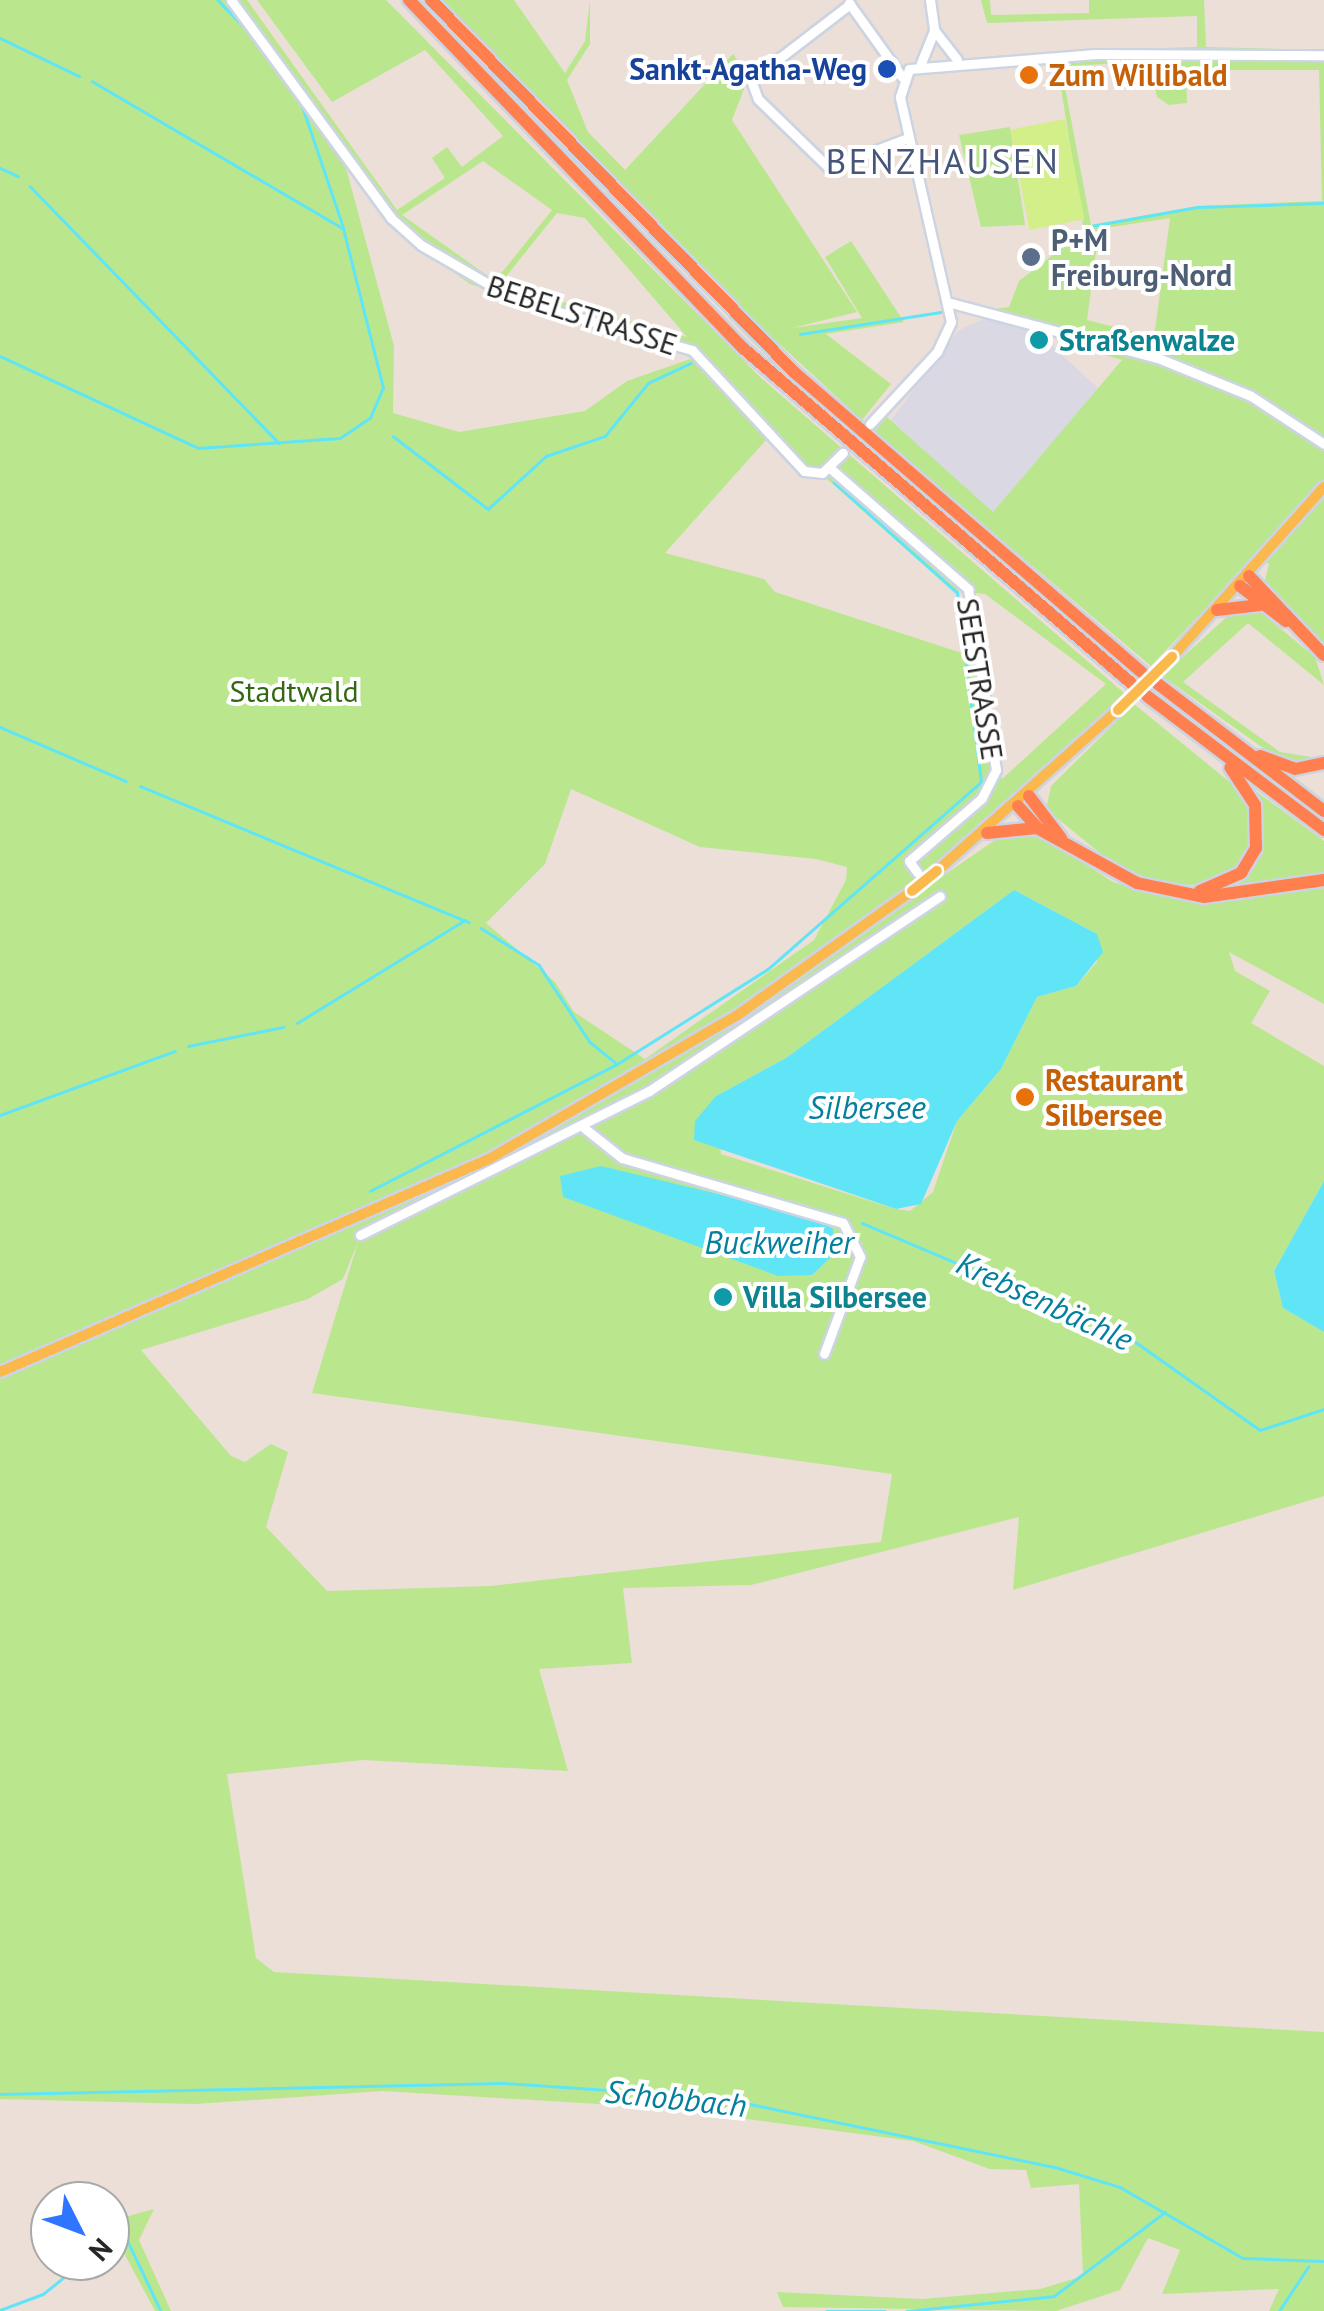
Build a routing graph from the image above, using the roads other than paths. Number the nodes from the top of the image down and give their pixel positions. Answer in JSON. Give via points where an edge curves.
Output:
{"nodes":[{"id":1,"x":231,"y":0,"type":"edge"},
{"id":2,"x":409,"y":0,"type":"edge"},
{"id":3,"x":431,"y":0,"type":"edge"},
{"id":4,"x":930,"y":0,"type":"edge"},
{"id":5,"x":849,"y":2,"type":"edge"},
{"id":6,"x":934,"y":30,"type":"junction"},
{"id":7,"x":1324,"y":55,"type":"edge"},
{"id":8,"x":957,"y":58,"type":"junction"},
{"id":9,"x":920,"y":63,"type":"junction"},
{"id":10,"x":902,"y":77,"type":"junction"},
{"id":11,"x":908,"y":138,"type":"junction"},
{"id":12,"x":951,"y":303,"type":"junction"},
{"id":13,"x":968,"y":308,"type":"junction"},
{"id":14,"x":952,"y":316,"type":"junction"},
{"id":15,"x":870,"y":424,"type":"dead end"},
{"id":16,"x":1324,"y":444,"type":"edge"},
{"id":17,"x":843,"y":454,"type":"dead end"},
{"id":18,"x":830,"y":468,"type":"junction"},
{"id":19,"x":1324,"y":487,"type":"edge"},
{"id":20,"x":1244,"y":581,"type":"junction"},
{"id":21,"x":1260,"y":605,"type":"junction"},
{"id":22,"x":1218,"y":610,"type":"junction"},
{"id":23,"x":1293,"y":625,"type":"junction"},
{"id":24,"x":1324,"y":654,"type":"edge"},
{"id":25,"x":1142,"y":672,"type":"dead end"},
{"id":26,"x":1131,"y":684,"type":"dead end"},
{"id":27,"x":1158,"y":684,"type":"dead end"},
{"id":28,"x":1147,"y":696,"type":"dead end"},
{"id":29,"x":1234,"y":743,"type":"junction"},
{"id":30,"x":1216,"y":751,"type":"junction"},
{"id":31,"x":1324,"y":763,"type":"edge"},
{"id":32,"x":1024,"y":801,"type":"junction"},
{"id":33,"x":1324,"y":811,"type":"edge"},
{"id":34,"x":1038,"y":828,"type":"junction"},
{"id":35,"x":1324,"y":830,"type":"edge"},
{"id":36,"x":987,"y":834,"type":"junction"},
{"id":37,"x":1062,"y":840,"type":"junction"},
{"id":38,"x":918,"y":872,"type":"dead end"},
{"id":39,"x":1324,"y":880,"type":"edge"},
{"id":40,"x":1188,"y":894,"type":"junction"},
{"id":41,"x":940,"y":896,"type":"dead end"},
{"id":42,"x":583,"y":1127,"type":"junction"},
{"id":43,"x":360,"y":1235,"type":"dead end"},
{"id":44,"x":824,"y":1354,"type":"dead end"},
{"id":45,"x":0,"y":1372,"type":"edge"}],
"edges":[{"from":1,"to":18,"type":"street","name":"BEBELSTRASSE","via":[[390,218],[420,245],[514,300],[681,344],[796,466],[813,474]]},
{"from":2,"to":26,"type":"highway","via":[[758,361]]},
{"from":3,"to":25,"type":"highway","via":[[794,373]]},
{"from":4,"to":6,"type":"street"},
{"from":5,"to":10,"type":"street"},
{"from":5,"to":11,"type":"street","via":[[751,80],[758,100],[829,168]]},
{"from":6,"to":8,"type":"street"},
{"from":6,"to":9,"type":"street"},
{"from":7,"to":8,"type":"street"},
{"from":8,"to":9,"type":"street"},
{"from":9,"to":10,"type":"street"},
{"from":10,"to":11,"type":"street"},
{"from":11,"to":12,"type":"street"},
{"from":12,"to":13,"type":"street"},
{"from":12,"to":14,"type":"street"},
{"from":13,"to":14,"type":"street"},
{"from":13,"to":16,"type":"street","via":[[1158,358],[1250,396]]},
{"from":14,"to":15,"type":"street","via":[[937,352]]},
{"from":17,"to":18,"type":"street"},
{"from":18,"to":38,"type":"street","name":"SEESTRASSE","via":[[968,589],[996,770],[982,798],[909,861]]},
{"from":19,"to":20,"type":"main road"},
{"from":20,"to":21,"type":"highway"},
{"from":20,"to":22,"type":"main road"},
{"from":20,"to":23,"type":"highway"},
{"from":21,"to":22,"type":"highway"},
{"from":21,"to":23,"type":"highway"},
{"from":22,"to":32,"type":"main road","bridge":true},
{"from":23,"to":24,"type":"highway"},
{"from":27,"to":29,"type":"highway"},
{"from":28,"to":30,"type":"highway"},
{"from":29,"to":31,"type":"highway","via":[[1290,768]]},
{"from":29,"to":33,"type":"highway"},
{"from":30,"to":35,"type":"highway"},
{"from":30,"to":40,"type":"highway","via":[[1255,805],[1256,848],[1230,881]]},
{"from":32,"to":34,"type":"highway"},
{"from":32,"to":36,"type":"main road"},
{"from":32,"to":37,"type":"highway"},
{"from":34,"to":36,"type":"highway"},
{"from":34,"to":37,"type":"highway"},
{"from":36,"to":45,"type":"main road","bridge":true,"via":[[739,1014],[488,1159]]},
{"from":37,"to":40,"type":"highway","via":[[1120,876]]},
{"from":39,"to":40,"type":"highway"},
{"from":41,"to":42,"type":"street"},
{"from":42,"to":43,"type":"street"},
{"from":42,"to":44,"type":"street","via":[[622,1158],[843,1223],[860,1257]]}]}
